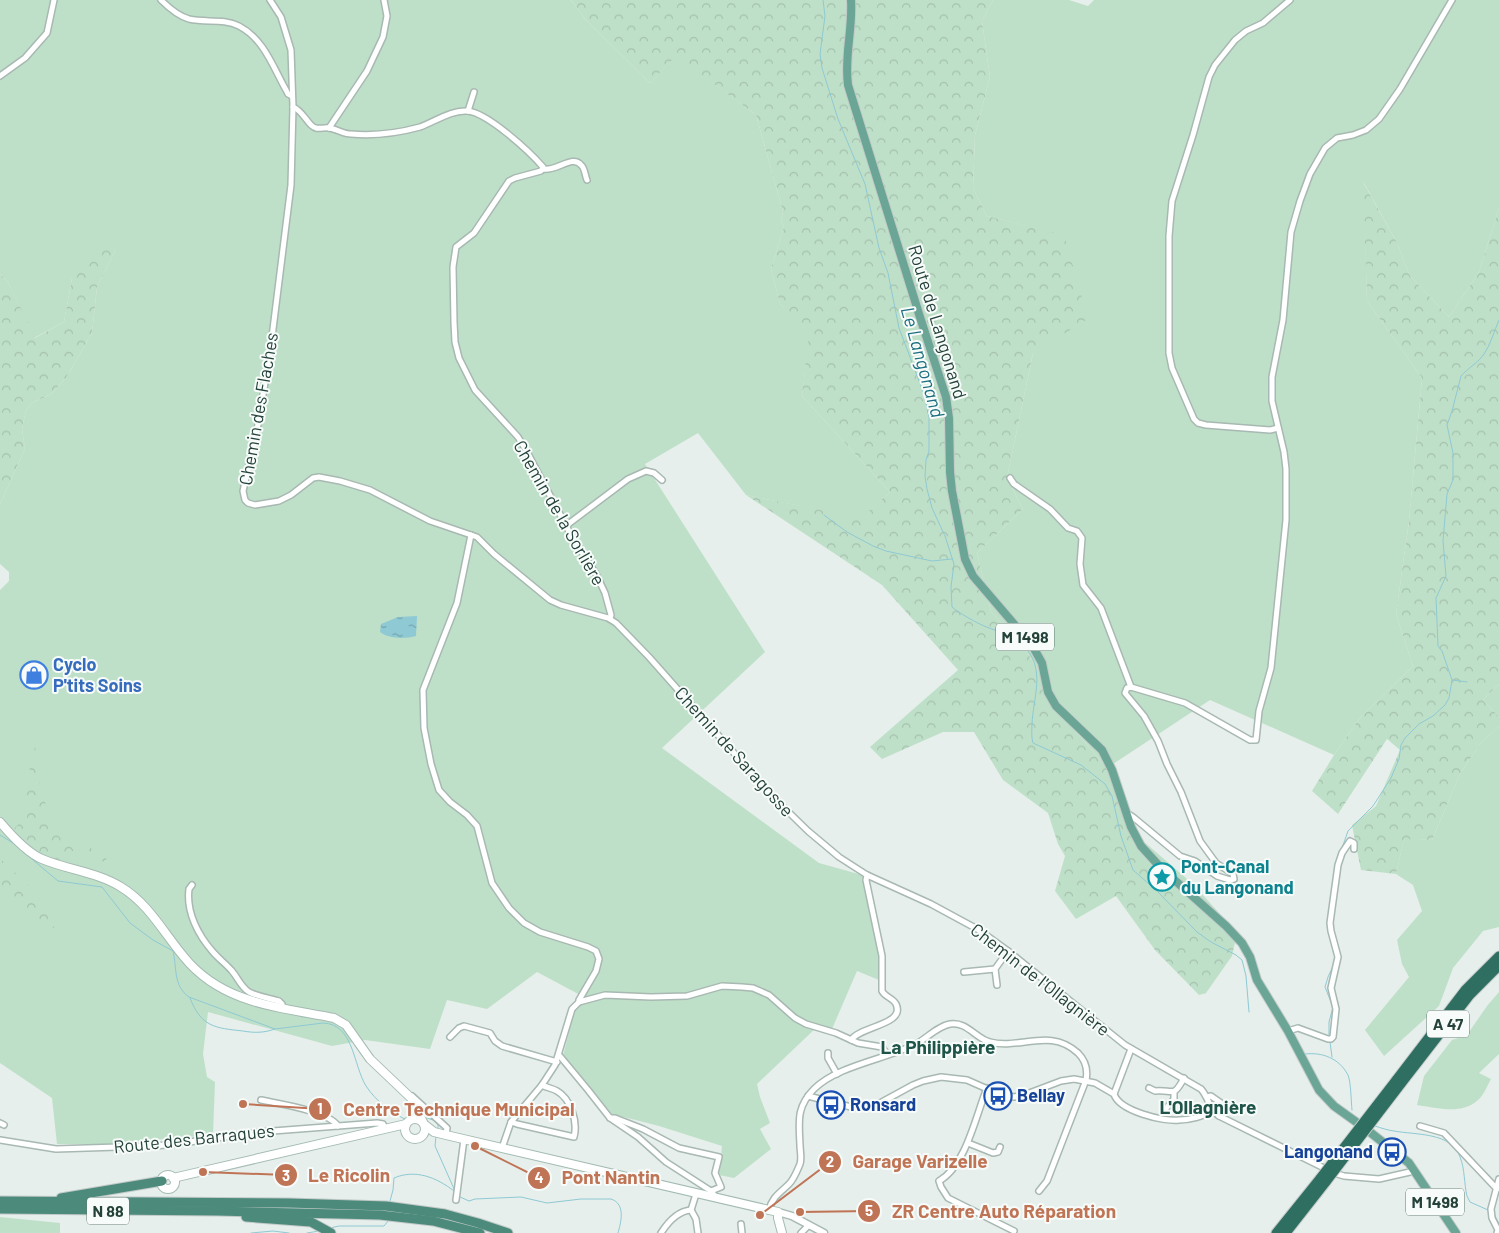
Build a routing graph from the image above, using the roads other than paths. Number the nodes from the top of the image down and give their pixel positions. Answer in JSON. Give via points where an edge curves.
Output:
{"nodes":[{"id":1,"x":54,"y":0,"type":"edge"},
{"id":2,"x":161,"y":0,"type":"edge"},
{"id":3,"x":270,"y":0,"type":"edge"},
{"id":4,"x":384,"y":0,"type":"edge"},
{"id":5,"x":850,"y":0,"type":"edge"},
{"id":6,"x":1290,"y":0,"type":"edge"},
{"id":7,"x":1452,"y":0,"type":"edge"},
{"id":8,"x":0,"y":76,"type":"edge"},
{"id":9,"x":474,"y":92,"type":"dead end"},
{"id":10,"x":292,"y":96,"type":"junction"},
{"id":11,"x":293,"y":106,"type":"junction"},
{"id":12,"x":468,"y":111,"type":"junction"},
{"id":13,"x":329,"y":128,"type":"junction"},
{"id":14,"x":543,"y":168,"type":"junction"},
{"id":15,"x":587,"y":180,"type":"dead end"},
{"id":16,"x":1278,"y":428,"type":"junction"},
{"id":17,"x":1010,"y":478,"type":"dead end"},
{"id":18,"x":662,"y":480,"type":"dead end"},
{"id":19,"x":567,"y":525,"type":"junction"},
{"id":20,"x":472,"y":535,"type":"junction"},
{"id":21,"x":610,"y":619,"type":"junction"},
{"id":22,"x":1131,"y":686,"type":"junction"},
{"id":23,"x":1127,"y":817,"type":"junction"},
{"id":24,"x":0,"y":822,"type":"edge"},
{"id":25,"x":1354,"y":849,"type":"dead end"},
{"id":26,"x":866,"y":875,"type":"junction"},
{"id":27,"x":192,"y":885,"type":"dead end"},
{"id":28,"x":1008,"y":950,"type":"junction"},
{"id":29,"x":1499,"y":956,"type":"edge"},
{"id":30,"x":1499,"y":966,"type":"edge"},
{"id":31,"x":995,"y":969,"type":"junction"},
{"id":32,"x":964,"y":972,"type":"dead end"},
{"id":33,"x":997,"y":985,"type":"dead end"},
{"id":34,"x":579,"y":1002,"type":"junction"},
{"id":35,"x":282,"y":1008,"type":"junction"},
{"id":36,"x":1288,"y":1031,"type":"junction"},
{"id":37,"x":450,"y":1036,"type":"dead end"},
{"id":38,"x":851,"y":1040,"type":"junction"},
{"id":39,"x":1131,"y":1049,"type":"junction"},
{"id":40,"x":828,"y":1053,"type":"dead end"},
{"id":41,"x":887,"y":1054,"type":"junction"},
{"id":42,"x":559,"y":1056,"type":"junction"},
{"id":43,"x":557,"y":1062,"type":"junction"},
{"id":44,"x":837,"y":1074,"type":"junction"},
{"id":45,"x":1184,"y":1078,"type":"junction"},
{"id":46,"x":1086,"y":1080,"type":"junction"},
{"id":47,"x":1398,"y":1082,"type":"junction"},
{"id":48,"x":396,"y":1084,"type":"junction"},
{"id":49,"x":542,"y":1085,"type":"junction"},
{"id":50,"x":987,"y":1088,"type":"junction"},
{"id":51,"x":1149,"y":1088,"type":"dead end"},
{"id":52,"x":1174,"y":1092,"type":"junction"},
{"id":53,"x":1114,"y":1094,"type":"junction"},
{"id":54,"x":808,"y":1096,"type":"junction"},
{"id":55,"x":1207,"y":1097,"type":"junction"},
{"id":56,"x":261,"y":1100,"type":"dead end"},
{"id":57,"x":1164,"y":1111,"type":"dead end"},
{"id":58,"x":1213,"y":1111,"type":"junction"},
{"id":59,"x":1219,"y":1116,"type":"junction"},
{"id":60,"x":610,"y":1118,"type":"junction"},
{"id":61,"x":417,"y":1120,"type":"junction"},
{"id":62,"x":511,"y":1122,"type":"junction"},
{"id":63,"x":338,"y":1126,"type":"junction"},
{"id":64,"x":1420,"y":1126,"type":"dead end"},
{"id":65,"x":384,"y":1129,"type":"junction"},
{"id":66,"x":406,"y":1133,"type":"junction"},
{"id":67,"x":440,"y":1134,"type":"junction"},
{"id":68,"x":423,"y":1135,"type":"junction"},
{"id":69,"x":574,"y":1137,"type":"junction"},
{"id":70,"x":464,"y":1139,"type":"junction"},
{"id":71,"x":580,"y":1139,"type":"dead end"},
{"id":72,"x":0,"y":1140,"type":"edge"},
{"id":73,"x":968,"y":1143,"type":"junction"},
{"id":74,"x":1000,"y":1147,"type":"dead end"},
{"id":75,"x":502,"y":1148,"type":"junction"},
{"id":76,"x":1414,"y":1170,"type":"junction"},
{"id":77,"x":1499,"y":1178,"type":"edge"},
{"id":78,"x":1324,"y":1180,"type":"junction"},
{"id":79,"x":162,"y":1181,"type":"joint"},
{"id":80,"x":1498,"y":1187,"type":"edge"},
{"id":81,"x":1039,"y":1191,"type":"dead end"},
{"id":82,"x":696,"y":1194,"type":"junction"},
{"id":83,"x":713,"y":1194,"type":"junction"},
{"id":84,"x":456,"y":1198,"type":"dead end"},
{"id":85,"x":0,"y":1201,"type":"edge"},
{"id":86,"x":48,"y":1202,"type":"junction"},
{"id":87,"x":0,"y":1210,"type":"edge"},
{"id":88,"x":691,"y":1210,"type":"junction"},
{"id":89,"x":769,"y":1210,"type":"junction"},
{"id":90,"x":216,"y":1211,"type":"junction"},
{"id":91,"x":778,"y":1212,"type":"junction"},
{"id":92,"x":741,"y":1224,"type":"dead end"},
{"id":93,"x":810,"y":1225,"type":"junction"},
{"id":94,"x":1014,"y":1231,"type":"dead end"},
{"id":95,"x":331,"y":1233,"type":"edge"},
{"id":96,"x":480,"y":1233,"type":"edge"},
{"id":97,"x":508,"y":1233,"type":"edge"},
{"id":98,"x":661,"y":1233,"type":"edge"},
{"id":99,"x":698,"y":1233,"type":"edge"},
{"id":100,"x":742,"y":1233,"type":"edge"},
{"id":101,"x":782,"y":1233,"type":"edge"},
{"id":102,"x":801,"y":1233,"type":"edge"},
{"id":103,"x":824,"y":1233,"type":"edge"},
{"id":104,"x":1276,"y":1233,"type":"edge"},
{"id":105,"x":1286,"y":1233,"type":"edge"},
{"id":106,"x":1456,"y":1233,"type":"edge"},
{"id":107,"x":1497,"y":1233,"type":"edge"}],
"edges":[{"from":1,"to":8,"type":"street","via":[[47,33],[25,58]]},
{"from":2,"to":10,"type":"street","via":[[188,19],[222,21],[241,27],[257,41]]},
{"from":3,"to":10,"type":"street","name":"Chemin des Flaches","via":[[289,41]]},
{"from":4,"to":13,"type":"street","via":[[386,22],[383,37],[367,71]]},
{"from":5,"to":23,"type":"main road","name":"Route de Langonand","number":"M 1498","via":[[848,85],[946,397],[952,491],[964,559],[973,576],[1035,650],[1042,663],[1048,692],[1056,706],[1102,750]]},
{"from":6,"to":16,"type":"street","via":[[1263,23],[1235,40],[1209,76],[1175,189],[1169,236],[1169,353],[1172,368],[1194,419],[1206,425]]},
{"from":7,"to":16,"type":"street","via":[[1379,119],[1366,130],[1332,141],[1310,174],[1291,232],[1283,320],[1272,377],[1272,401]]},
{"from":9,"to":12,"type":"street"},
{"from":10,"to":11,"type":"street","name":"Chemin des Flaches"},
{"from":11,"to":13,"type":"street","via":[[314,127]]},
{"from":11,"to":20,"type":"street","name":"Chemin des Flaches","via":[[290,201],[270,353],[243,491],[245,500],[256,505],[274,503],[291,496],[313,478],[326,478],[370,490],[430,521]]},
{"from":12,"to":13,"type":"street","via":[[398,132],[352,134]]},
{"from":12,"to":14,"type":"street","via":[[510,136]]},
{"from":14,"to":15,"type":"street","name":"Chemin de la Sorlière","via":[[553,169],[566,162],[577,162]]},
{"from":14,"to":19,"type":"street","name":"Chemin de la Sorlière","via":[[509,182],[474,233],[456,247],[453,267],[454,333],[472,386],[521,443]]},
{"from":16,"to":22,"type":"street","via":[[1286,468],[1286,520],[1271,668],[1259,711],[1256,740],[1250,740],[1185,703]]},
{"from":17,"to":22,"type":"street","via":[[1050,509],[1068,528],[1080,534],[1083,585],[1102,608]]},
{"from":18,"to":19,"type":"street","via":[[646,471],[628,479]]},
{"from":19,"to":21,"type":"street","name":"Chemin de la Sorlière","via":[[601,583]]},
{"from":20,"to":21,"type":"street","name":"Chemin des Flaches","via":[[550,600]]},
{"from":20,"to":34,"type":"street","via":[[457,603],[423,690],[424,728],[431,764],[439,790],[476,826],[492,883],[513,913],[540,932],[596,951],[599,960],[596,971]]},
{"from":21,"to":26,"type":"street","name":"Chemin de Saragosse","via":[[649,657],[786,810],[827,848]]},
{"from":22,"to":23,"type":"street","via":[[1125,693],[1144,716],[1158,741],[1200,841],[1216,863],[1233,874],[1234,879],[1217,876],[1180,856],[1133,817]]},
{"from":23,"to":36,"type":"main road","name":"Route de Langonand","number":"M 1498","via":[[1135,836],[1151,858],[1242,943],[1257,980]]},
{"from":24,"to":35,"type":"main road","via":[[36,856],[112,882],[132,895],[156,918],[193,967],[221,989],[246,1000]]},
{"from":25,"to":36,"type":"street","via":[[1354,843],[1350,841],[1340,859],[1330,923],[1338,958],[1331,988],[1336,1010],[1333,1037],[1328,1039],[1298,1028]]},
{"from":26,"to":28,"type":"street","name":"Chemin de l'Ollagnière","via":[[952,914]]},
{"from":26,"to":38,"type":"street","via":[[882,956],[882,991],[895,1002],[897,1010],[888,1022],[861,1031]]},
{"from":27,"to":35,"type":"street","via":[[189,904],[202,938],[245,989],[279,1001]]},
{"from":28,"to":31,"type":"street"},
{"from":28,"to":39,"type":"street","name":"Chemin de l'Ollagnière"},
{"from":29,"to":47,"type":"highway","number":"A 47","via":[[1465,990]]},
{"from":30,"to":47,"type":"highway","number":"A 47","via":[[1470,995]]},
{"from":31,"to":32,"type":"street"},
{"from":31,"to":33,"type":"street"},
{"from":34,"to":38,"type":"street","via":[[605,996],[686,996],[722,986],[753,988],[769,995],[800,1022]]},
{"from":34,"to":42,"type":"street","via":[[571,1012]]},
{"from":35,"to":48,"type":"main road","via":[[340,1021],[370,1059]]},
{"from":36,"to":76,"type":"main road","name":"Route de Langonand","number":"M 1498","via":[[1326,1099],[1392,1149]]},
{"from":37,"to":43,"type":"street","via":[[459,1028],[469,1026],[490,1033],[501,1046]]},
{"from":38,"to":41,"type":"street","via":[[882,1047]]},
{"from":39,"to":45,"type":"street","name":"Chemin de l'Ollagnière"},
{"from":39,"to":53,"type":"street"},
{"from":40,"to":44,"type":"street"},
{"from":41,"to":44,"type":"street"},
{"from":41,"to":46,"type":"street","via":[[911,1046],[952,1023],[994,1043],[1043,1040],[1064,1044],[1084,1061]]},
{"from":42,"to":43,"type":"street"},
{"from":42,"to":60,"type":"street"},
{"from":43,"to":49,"type":"street"},
{"from":44,"to":54,"type":"street"},
{"from":45,"to":52,"type":"street"},
{"from":45,"to":55,"type":"street","name":"Chemin de l'Ollagnière"},
{"from":46,"to":50,"type":"street","via":[[1067,1080],[1018,1097],[1001,1095]]},
{"from":46,"to":53,"type":"street"},
{"from":46,"to":81,"type":"street","via":[[1047,1181]]},
{"from":47,"to":78,"type":"highway","number":"A 47","bridge":true},
{"from":48,"to":61,"type":"main road","via":[[410,1103]]},
{"from":48,"to":67,"type":"street","via":[[447,1128]]},
{"from":49,"to":62,"type":"street"},
{"from":49,"to":69,"type":"street","via":[[558,1091],[572,1109]]},
{"from":50,"to":54,"type":"street","via":[[958,1078],[932,1079],[868,1108]]},
{"from":50,"to":73,"type":"street"},
{"from":51,"to":52,"type":"street"},
{"from":52,"to":57,"type":"street","via":[[1174,1098]]},
{"from":53,"to":58,"type":"street","via":[[1126,1108],[1166,1120],[1186,1120]]},
{"from":54,"to":89,"type":"street","via":[[799,1115],[800,1163],[791,1182],[773,1198]]},
{"from":55,"to":58,"type":"street","name":"Chemin de l'Ollagnière"},
{"from":55,"to":59,"type":"street","name":"Chemin de l'Ollagnière","via":[[1221,1103]]},
{"from":56,"to":63,"type":"street","via":[[324,1115]]},
{"from":58,"to":59,"type":"street","name":"Chemin de l'Ollagnière"},
{"from":59,"to":76,"type":"street","name":"Chemin de l'Ollagnière","via":[[1334,1174],[1379,1179]]},
{"from":60,"to":83,"type":"street"},
{"from":60,"to":83,"type":"street","via":[[686,1150],[718,1157],[715,1172],[721,1187]]},
{"from":61,"to":65,"type":"main road"},
{"from":61,"to":66,"type":"main road"},
{"from":61,"to":67,"type":"main road"},
{"from":61,"to":68,"type":"main road"},
{"from":62,"to":69,"type":"street"},
{"from":62,"to":75,"type":"street"},
{"from":63,"to":65,"type":"street","name":"Route des Barraques","via":[[380,1123]]},
{"from":63,"to":72,"type":"street","name":"Route des Barraques","via":[[149,1146],[56,1149]]},
{"from":64,"to":80,"type":"street","via":[[1444,1133]]},
{"from":65,"to":66,"type":"main road"},
{"from":65,"to":79,"type":"main road","via":[[188,1174],[174,1180],[167,1176]]},
{"from":66,"to":68,"type":"main road","via":[[413,1138]]},
{"from":67,"to":68,"type":"main road"},
{"from":67,"to":70,"type":"main road"},
{"from":69,"to":71,"type":"street"},
{"from":70,"to":75,"type":"main road"},
{"from":70,"to":84,"type":"street"},
{"from":73,"to":74,"type":"street","via":[[993,1153]]},
{"from":73,"to":94,"type":"street","via":[[958,1161],[939,1181],[941,1187],[948,1198]]},
{"from":75,"to":82,"type":"main road"},
{"from":76,"to":106,"type":"main road","name":"Route de Langonand","number":"M 1498"},
{"from":77,"to":80,"type":"street"},
{"from":78,"to":104,"type":"highway","number":"A 47"},
{"from":78,"to":105,"type":"highway","number":"A 47"},
{"from":79,"to":86,"type":"highway"},
{"from":80,"to":107,"type":"street","via":[[1491,1212]]},
{"from":82,"to":83,"type":"main road"},
{"from":82,"to":88,"type":"street"},
{"from":83,"to":89,"type":"main road"},
{"from":85,"to":86,"type":"highway","number":"N 88"},
{"from":86,"to":97,"type":"highway","number":"N 88","via":[[386,1206],[445,1214]]},
{"from":87,"to":90,"type":"highway","number":"N 88"},
{"from":88,"to":98,"type":"street","via":[[675,1217]]},
{"from":88,"to":99,"type":"street"},
{"from":89,"to":91,"type":"main road"},
{"from":90,"to":95,"type":"highway","via":[[227,1216],[311,1222]]},
{"from":90,"to":96,"type":"highway","number":"N 88","via":[[408,1217]]},
{"from":91,"to":93,"type":"street"},
{"from":91,"to":101,"type":"main road"},
{"from":92,"to":100,"type":"street"},
{"from":93,"to":102,"type":"street"},
{"from":93,"to":103,"type":"street"}]}
